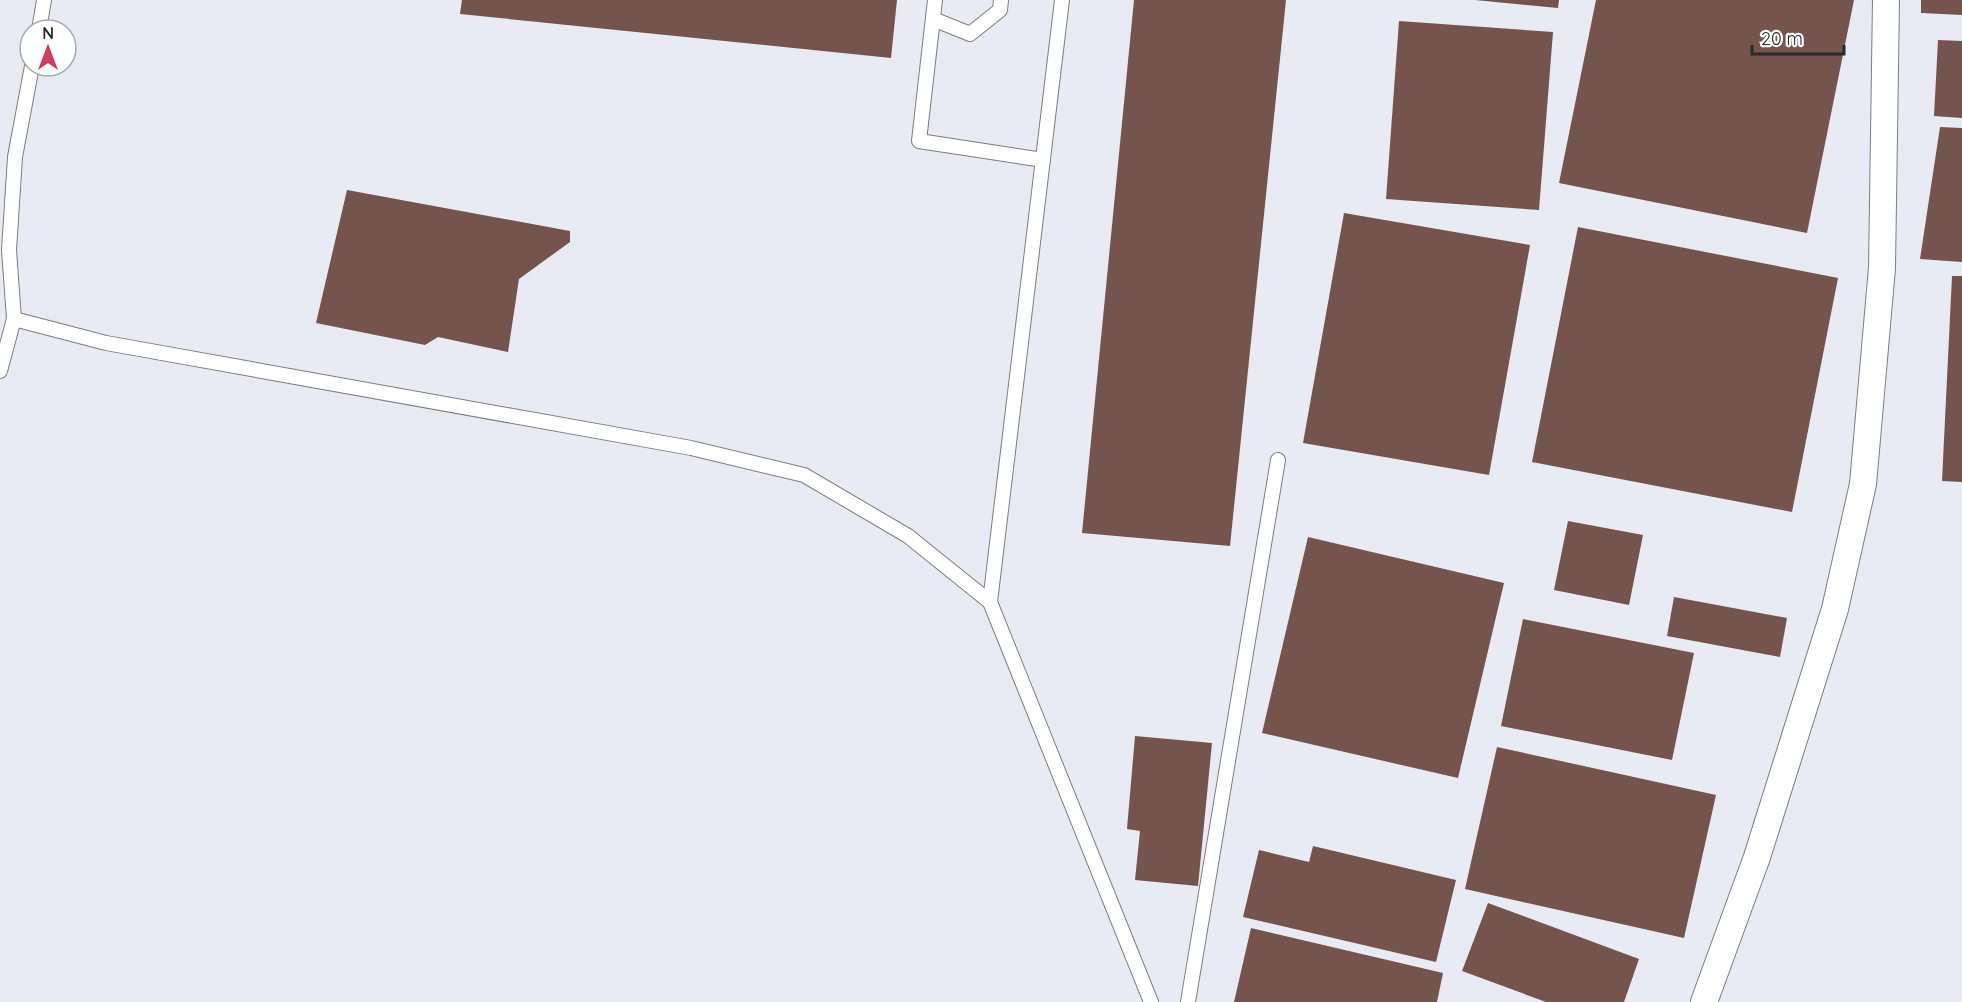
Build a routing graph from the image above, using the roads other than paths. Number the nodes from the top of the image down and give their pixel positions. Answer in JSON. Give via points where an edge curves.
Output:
{"nodes":[{"id":1,"x":44,"y":0,"type":"edge"},
{"id":2,"x":935,"y":0,"type":"edge"},
{"id":3,"x":1001,"y":0,"type":"edge"},
{"id":4,"x":1062,"y":0,"type":"edge"},
{"id":5,"x":1886,"y":0,"type":"edge"},
{"id":6,"x":41,"y":18,"type":"edge"},
{"id":7,"x":933,"y":19,"type":"junction"},
{"id":8,"x":30,"y":78,"type":"edge"},
{"id":9,"x":1043,"y":160,"type":"junction"},
{"id":10,"x":14,"y":320,"type":"junction"},
{"id":11,"x":0,"y":371,"type":"edge"},
{"id":12,"x":1278,"y":460,"type":"dead end"},
{"id":13,"x":990,"y":602,"type":"junction"},
{"id":14,"x":1151,"y":1002,"type":"edge"},
{"id":15,"x":1188,"y":1002,"type":"edge"},
{"id":16,"x":1704,"y":1002,"type":"edge"}],
"edges":[{"from":1,"to":6,"type":"lane"},
{"from":2,"to":7,"type":"lane"},
{"from":3,"to":7,"type":"lane","via":[[1000,10],[970,34]]},
{"from":4,"to":9,"type":"lane"},
{"from":5,"to":16,"type":"street","via":[[1882,267],[1863,484],[1835,609],[1757,857]]},
{"from":7,"to":9,"type":"lane","via":[[919,141]]},
{"from":8,"to":10,"type":"lane","via":[[15,156],[9,250]]},
{"from":9,"to":13,"type":"lane"},
{"from":10,"to":11,"type":"lane"},
{"from":10,"to":13,"type":"lane","via":[[106,343],[691,448],[804,475],[908,536]]},
{"from":12,"to":15,"type":"lane"},
{"from":13,"to":14,"type":"lane"}]}
